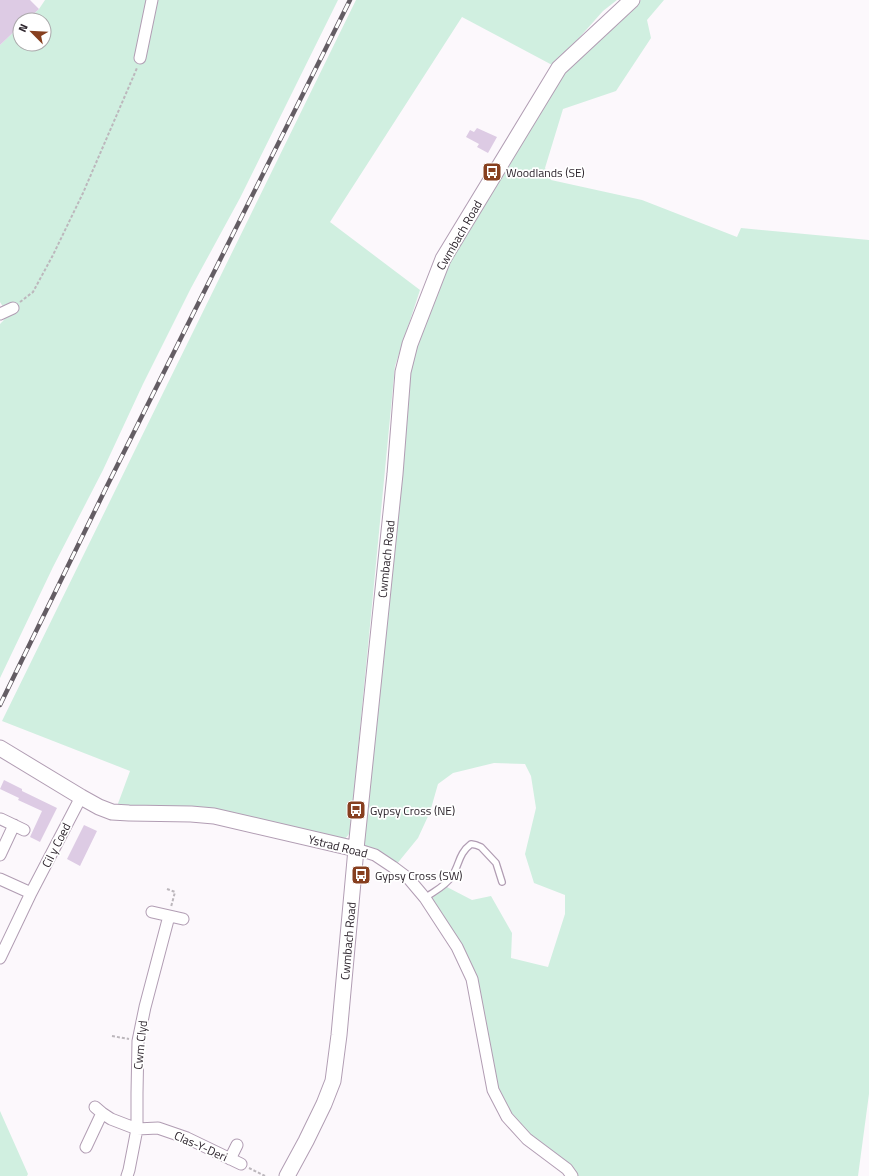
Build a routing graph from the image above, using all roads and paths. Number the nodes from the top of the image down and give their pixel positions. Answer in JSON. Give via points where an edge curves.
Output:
{"nodes":[{"id":1,"x":152,"y":0,"type":"edge"},
{"id":2,"x":632,"y":0,"type":"edge"},
{"id":3,"x":140,"y":58,"type":"joint"},
{"id":4,"x":13,"y":308,"type":"joint"},
{"id":5,"x":0,"y":314,"type":"edge"},
{"id":6,"x":0,"y":748,"type":"edge"},
{"id":7,"x":81,"y":797,"type":"junction"},
{"id":8,"x":1,"y":819,"type":"dead end"},
{"id":9,"x":356,"y":849,"type":"junction"},
{"id":10,"x":0,"y":855,"type":"edge"},
{"id":11,"x":0,"y":879,"type":"edge"},
{"id":12,"x":502,"y":882,"type":"dead end"},
{"id":13,"x":167,"y":889,"type":"dead end"},
{"id":14,"x":31,"y":893,"type":"junction"},
{"id":15,"x":424,"y":898,"type":"junction"},
{"id":16,"x":152,"y":912,"type":"dead end"},
{"id":17,"x":169,"y":916,"type":"junction"},
{"id":18,"x":183,"y":919,"type":"dead end"},
{"id":19,"x":0,"y":958,"type":"edge"},
{"id":20,"x":112,"y":1036,"type":"dead end"},
{"id":21,"x":138,"y":1041,"type":"junction"},
{"id":22,"x":137,"y":1129,"type":"junction"},
{"id":23,"x":237,"y":1145,"type":"dead end"},
{"id":24,"x":86,"y":1146,"type":"dead end"},
{"id":25,"x":230,"y":1159,"type":"junction"},
{"id":26,"x":241,"y":1164,"type":"joint"},
{"id":27,"x":126,"y":1176,"type":"edge"},
{"id":28,"x":265,"y":1176,"type":"edge"},
{"id":29,"x":287,"y":1176,"type":"edge"},
{"id":30,"x":572,"y":1176,"type":"edge"}],
"edges":[{"from":1,"to":3,"type":"street"},
{"from":2,"to":9,"type":"main road","name":"Cwmbach Road","via":[[559,68],[443,259],[410,344],[403,372],[395,474]]},
{"from":3,"to":4,"type":"path","via":[[90,178],[34,292]]},
{"from":4,"to":5,"type":"street"},
{"from":6,"to":7,"type":"main road","name":"Ystrad Road"},
{"from":7,"to":9,"type":"main road","name":"Ystrad Road","via":[[112,812],[214,816]]},
{"from":7,"to":14,"type":"street","name":"Cil y Coed"},
{"from":8,"to":10,"type":"street","via":[[19,827]]},
{"from":9,"to":15,"type":"street","name":"Ystrad Road","via":[[375,855],[393,867],[409,879]]},
{"from":9,"to":29,"type":"main road","name":"Cwmbach Road","via":[[333,1081]]},
{"from":11,"to":14,"type":"street"},
{"from":12,"to":15,"type":"lane","via":[[496,863],[481,847],[471,844],[462,853],[448,882]]},
{"from":13,"to":17,"type":"path","via":[[175,892]]},
{"from":14,"to":19,"type":"street","name":"Cil y Coed"},
{"from":15,"to":30,"type":"street","name":"Ystrad Road","via":[[457,947],[472,979],[493,1090],[507,1117],[527,1139],[567,1169]]},
{"from":16,"to":17,"type":"street"},
{"from":17,"to":18,"type":"street"},
{"from":17,"to":21,"type":"street","name":"Cwm Clyd"},
{"from":20,"to":21,"type":"path"},
{"from":21,"to":22,"type":"street","name":"Cwm Clyd"},
{"from":22,"to":24,"type":"street","via":[[111,1119],[98,1110]]},
{"from":22,"to":25,"type":"street","name":"Clas-Y-Deri","via":[[158,1128],[187,1138]]},
{"from":22,"to":27,"type":"street","name":"Cwm Clyd"},
{"from":23,"to":25,"type":"street","name":"Clas-Y-Deri"},
{"from":25,"to":26,"type":"street","name":"Clas-Y-Deri"},
{"from":26,"to":28,"type":"path"}]}
